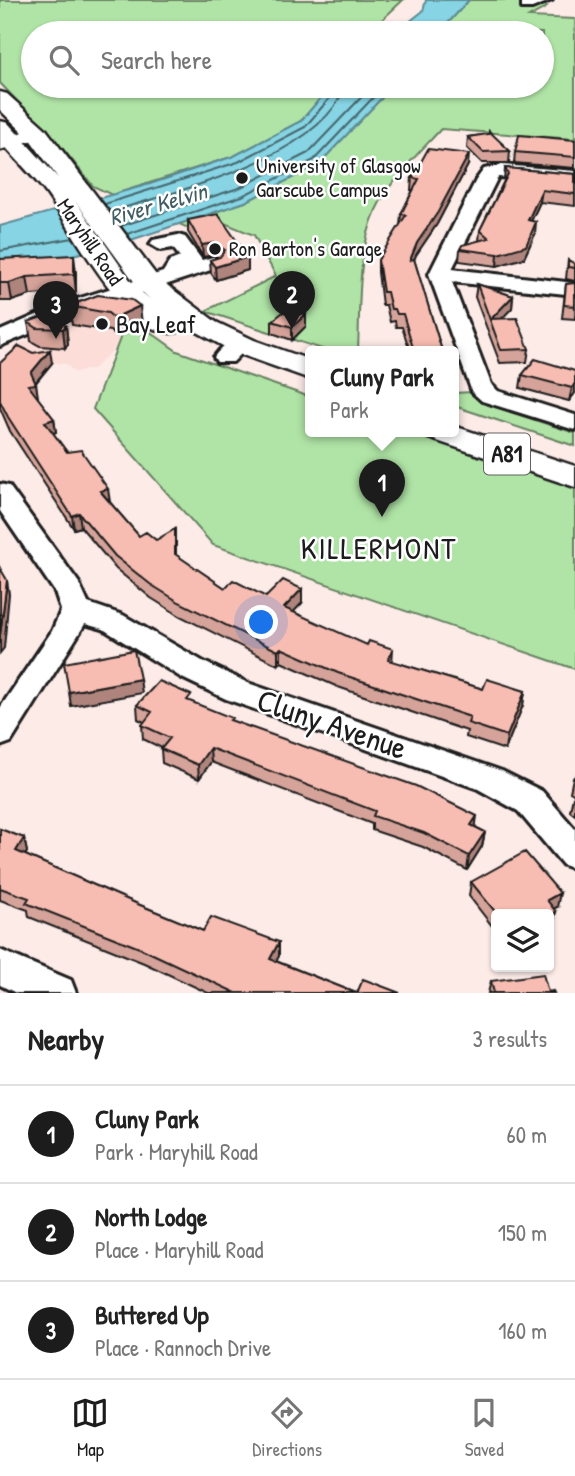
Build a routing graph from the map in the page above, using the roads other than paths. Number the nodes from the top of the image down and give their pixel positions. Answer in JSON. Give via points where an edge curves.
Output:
{"nodes":[{"id":1,"x":545,"y":0,"type":"edge"},
{"id":2,"x":527,"y":5,"type":"dead end"},
{"id":3,"x":0,"y":98,"type":"edge"},
{"id":4,"x":37,"y":132,"type":"junction"},
{"id":5,"x":4,"y":138,"type":"edge"},
{"id":6,"x":575,"y":177,"type":"edge"},
{"id":7,"x":71,"y":192,"type":"junction"},
{"id":8,"x":160,"y":244,"type":"dead end"},
{"id":9,"x":213,"y":263,"type":"edge"},
{"id":10,"x":439,"y":274,"type":"junction"},
{"id":11,"x":149,"y":284,"type":"junction"},
{"id":12,"x":575,"y":289,"type":"edge"},
{"id":13,"x":1,"y":331,"type":"edge"},
{"id":14,"x":24,"y":350,"type":"edge"},
{"id":15,"x":232,"y":351,"type":"junction"},
{"id":16,"x":305,"y":369,"type":"edge"},
{"id":17,"x":305,"y":385,"type":"edge"},
{"id":18,"x":459,"y":420,"type":"edge"},
{"id":19,"x":575,"y":423,"type":"edge"},
{"id":20,"x":457,"y":437,"type":"edge"},
{"id":21,"x":575,"y":458,"type":"edge"},
{"id":22,"x":575,"y":477,"type":"edge"},
{"id":23,"x":0,"y":492,"type":"edge"},
{"id":24,"x":76,"y":610,"type":"junction"},
{"id":25,"x":0,"y":733,"type":"edge"},
{"id":26,"x":575,"y":854,"type":"edge"},
{"id":27,"x":0,"y":967,"type":"edge"},
{"id":28,"x":57,"y":993,"type":"edge"}],
"edges":[{"from":1,"to":2,"type":"street"},
{"from":3,"to":4,"type":"main road","name":"Maryhill Road"},
{"from":4,"to":5,"type":"street"},
{"from":4,"to":7,"type":"main road","name":"Maryhill Road"},
{"from":5,"to":7,"type":"main road","name":"Maryhill Road"},
{"from":6,"to":10,"type":"street","via":[[502,170],[491,173]]},
{"from":7,"to":11,"type":"main road","name":"Maryhill Road","via":[[126,251]]},
{"from":7,"to":11,"type":"main road","name":"Maryhill Road","via":[[98,256]]},
{"from":8,"to":11,"type":"street","via":[[178,240],[192,259]]},
{"from":9,"to":11,"type":"street"},
{"from":10,"to":12,"type":"street"},
{"from":10,"to":19,"type":"street","via":[[480,387],[491,396]]},
{"from":11,"to":13,"type":"street"},
{"from":11,"to":15,"type":"main road","name":"Maryhill Road","via":[[177,334]]},
{"from":13,"to":14,"type":"street"},
{"from":15,"to":16,"type":"main road","name":"Maryhill Road"},
{"from":15,"to":17,"type":"main road","name":"Maryhill Road"},
{"from":18,"to":21,"type":"main road","number":"A81"},
{"from":20,"to":22,"type":"main road","number":"A81"},
{"from":23,"to":24,"type":"street","via":[[69,590]]},
{"from":24,"to":25,"type":"street","via":[[65,635]]},
{"from":24,"to":26,"type":"street","name":"Cluny Avenue","via":[[113,622],[237,691],[489,780],[530,802]]},
{"from":27,"to":28,"type":"street"}]}
